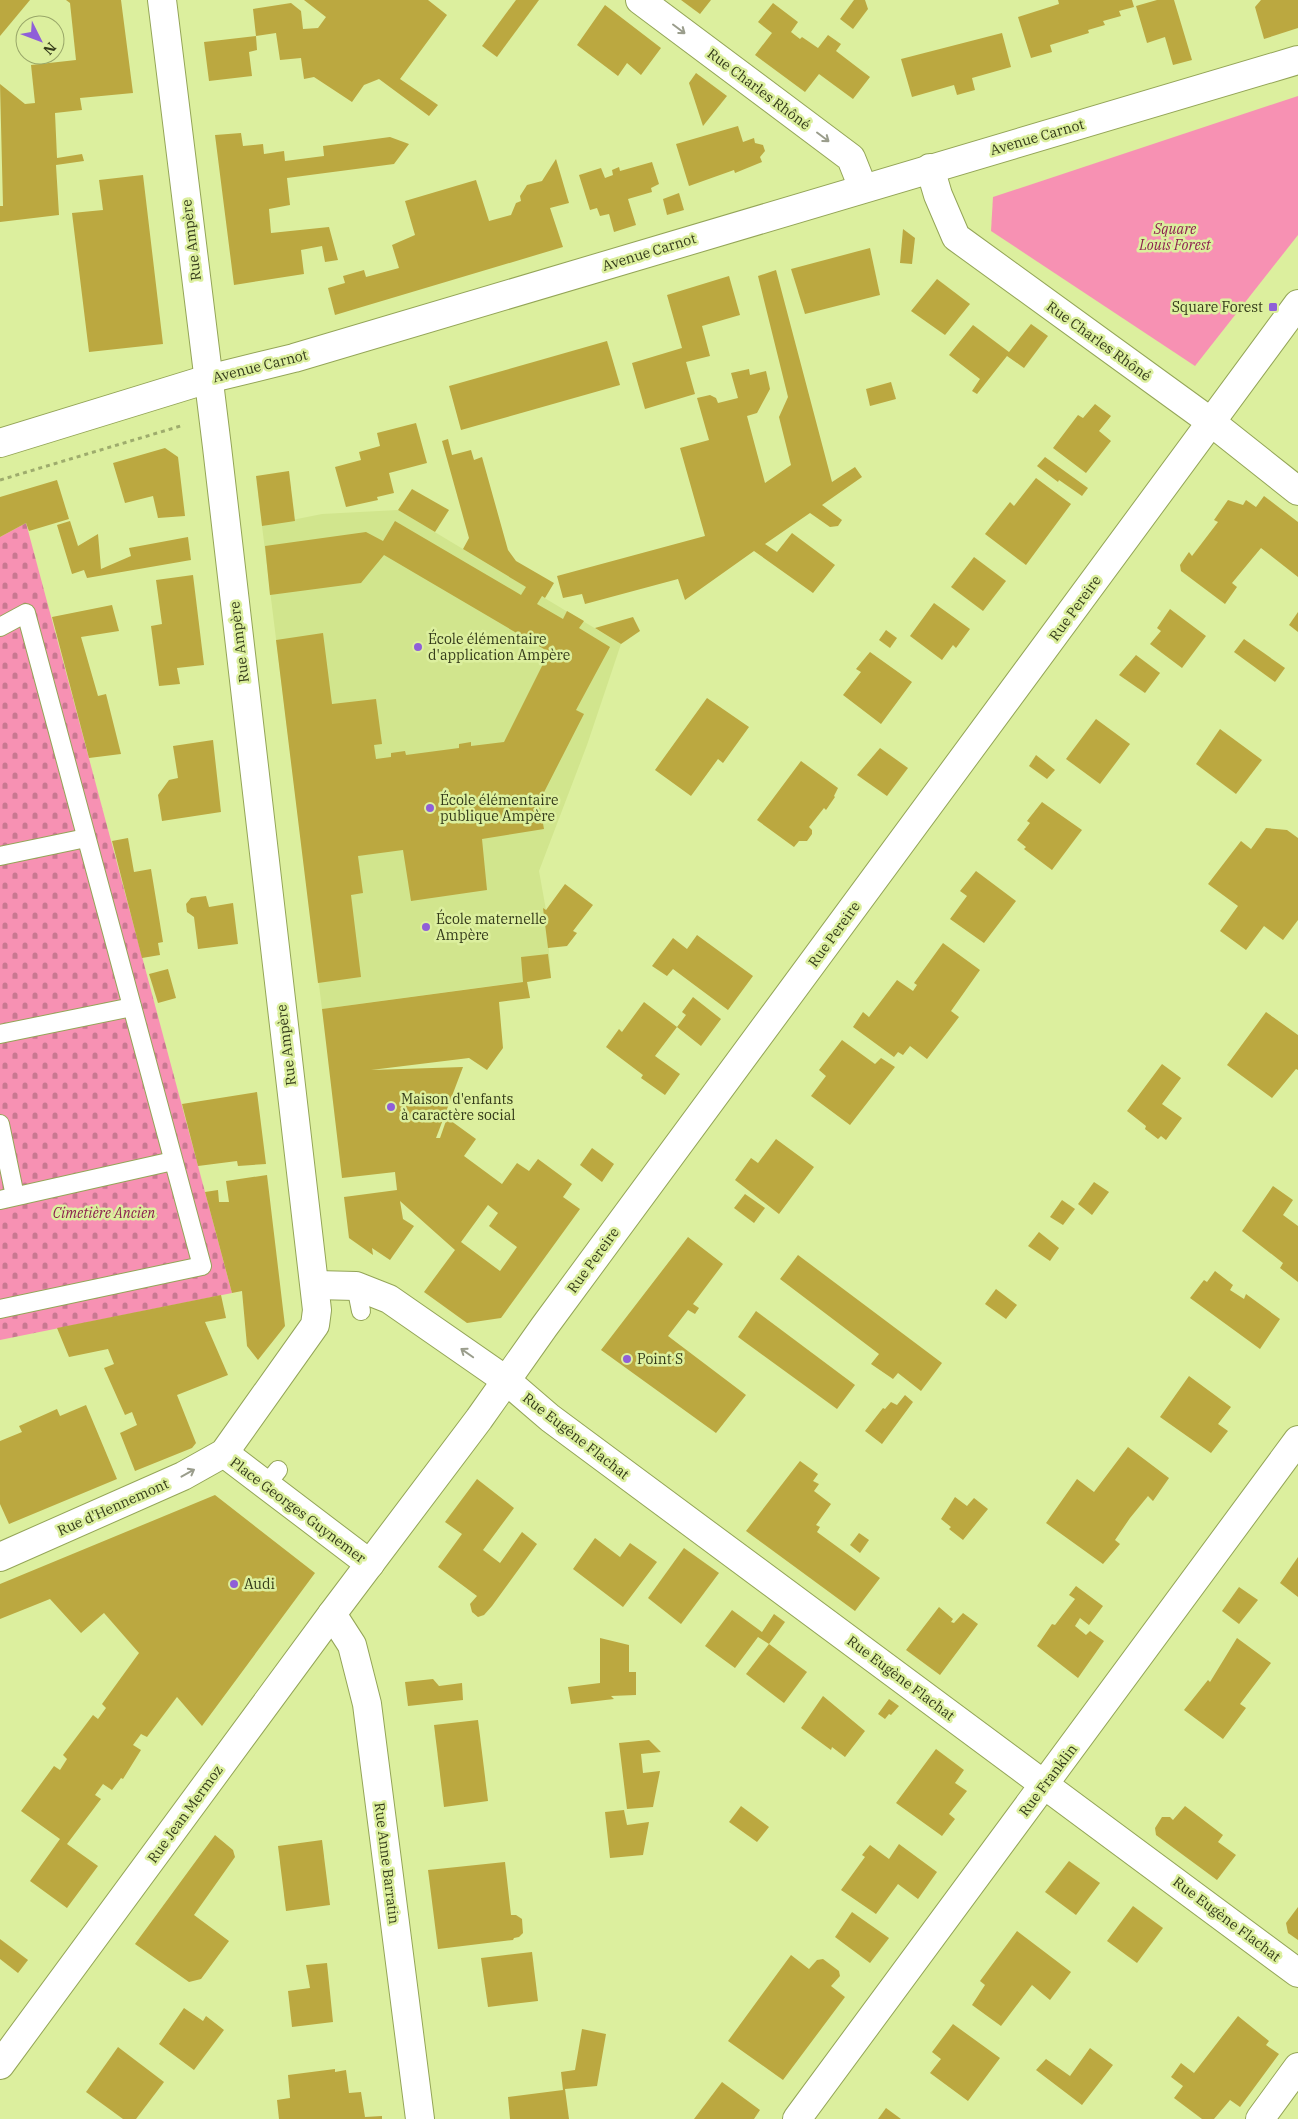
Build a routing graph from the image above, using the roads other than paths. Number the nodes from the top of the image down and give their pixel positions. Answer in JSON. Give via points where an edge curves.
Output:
{"nodes":[{"id":1,"x":162,"y":0,"type":"edge"},
{"id":2,"x":640,"y":0,"type":"edge"},
{"id":3,"x":1298,"y":60,"type":"edge"},
{"id":4,"x":930,"y":168,"type":"junction"},
{"id":5,"x":863,"y":188,"type":"junction"},
{"id":6,"x":1298,"y":304,"type":"edge"},
{"id":7,"x":208,"y":379,"type":"junction"},
{"id":8,"x":1211,"y":422,"type":"junction"},
{"id":9,"x":0,"y":443,"type":"edge"},
{"id":10,"x":1298,"y":490,"type":"edge"},
{"id":11,"x":0,"y":627,"type":"edge"},
{"id":12,"x":86,"y":838,"type":"junction"},
{"id":13,"x":0,"y":856,"type":"edge"},
{"id":14,"x":132,"y":1007,"type":"junction"},
{"id":15,"x":0,"y":1034,"type":"edge"},
{"id":16,"x":0,"y":1124,"type":"edge"},
{"id":17,"x":173,"y":1161,"type":"junction"},
{"id":18,"x":8,"y":1198,"type":"edge"},
{"id":19,"x":316,"y":1285,"type":"junction"},
{"id":20,"x":0,"y":1309,"type":"edge"},
{"id":21,"x":506,"y":1381,"type":"junction"},
{"id":22,"x":1298,"y":1440,"type":"edge"},
{"id":23,"x":224,"y":1453,"type":"junction"},
{"id":24,"x":0,"y":1557,"type":"edge"},
{"id":25,"x":370,"y":1564,"type":"junction"},
{"id":26,"x":332,"y":1614,"type":"junction"},
{"id":27,"x":1044,"y":1784,"type":"junction"},
{"id":28,"x":1298,"y":1973,"type":"edge"},
{"id":29,"x":0,"y":2065,"type":"edge"},
{"id":30,"x":1298,"y":2066,"type":"edge"},
{"id":31,"x":420,"y":2119,"type":"edge"},
{"id":32,"x":797,"y":2119,"type":"edge"},
{"id":33,"x":1260,"y":2119,"type":"edge"}],
"edges":[{"from":1,"to":7,"type":"street","name":"Rue Ampère"},
{"from":2,"to":5,"type":"street","name":"Rue Charles Rhôné","one_way":true,"via":[[851,158]]},
{"from":3,"to":4,"type":"street","name":"Avenue Carnot"},
{"from":4,"to":5,"type":"street","name":"Avenue Carnot"},
{"from":4,"to":8,"type":"street","name":"Rue Charles Rhôné","via":[[956,237]]},
{"from":5,"to":7,"type":"street","name":"Avenue Carnot","via":[[294,358]]},
{"from":6,"to":8,"type":"street","name":"Rue Pereire"},
{"from":7,"to":9,"type":"street","name":"Avenue Carnot"},
{"from":7,"to":19,"type":"street","name":"Rue Ampère"},
{"from":8,"to":10,"type":"street","name":"Rue Charles Rhôné"},
{"from":8,"to":21,"type":"street","name":"Rue Pereire"},
{"from":11,"to":12,"type":"lane","via":[[26,614]]},
{"from":12,"to":13,"type":"lane"},
{"from":12,"to":14,"type":"lane"},
{"from":14,"to":15,"type":"lane"},
{"from":14,"to":17,"type":"lane"},
{"from":16,"to":18,"type":"lane"},
{"from":17,"to":18,"type":"lane"},
{"from":17,"to":20,"type":"lane","via":[[202,1266]]},
{"from":21,"to":19,"type":"street","one_way":true,"via":[[389,1299],[359,1298]]},
{"from":19,"to":23,"type":"street","name":"Place Georges Guynemer","via":[[318,1310],[315,1325]]},
{"from":21,"to":25,"type":"street","name":"Rue Pereire"},
{"from":21,"to":27,"type":"street","name":"Rue Eugène Flachat","via":[[550,1418]]},
{"from":22,"to":27,"type":"street","name":"Rue Franklin"},
{"from":24,"to":23,"type":"street","name":"Rue d'Hennemont","one_way":true,"via":[[183,1476]]},
{"from":23,"to":25,"type":"street","name":"Place Georges Guynemer","via":[[272,1477]]},
{"from":25,"to":26,"type":"street","name":"Rue Jean Mermoz"},
{"from":26,"to":29,"type":"street","name":"Rue Jean Mermoz"},
{"from":26,"to":31,"type":"street","name":"Rue Anne Barratin","via":[[352,1645],[367,1704]]},
{"from":27,"to":28,"type":"street","name":"Rue Eugène Flachat"},
{"from":27,"to":32,"type":"street","name":"Rue Franklin"},
{"from":30,"to":33,"type":"street"}]}
